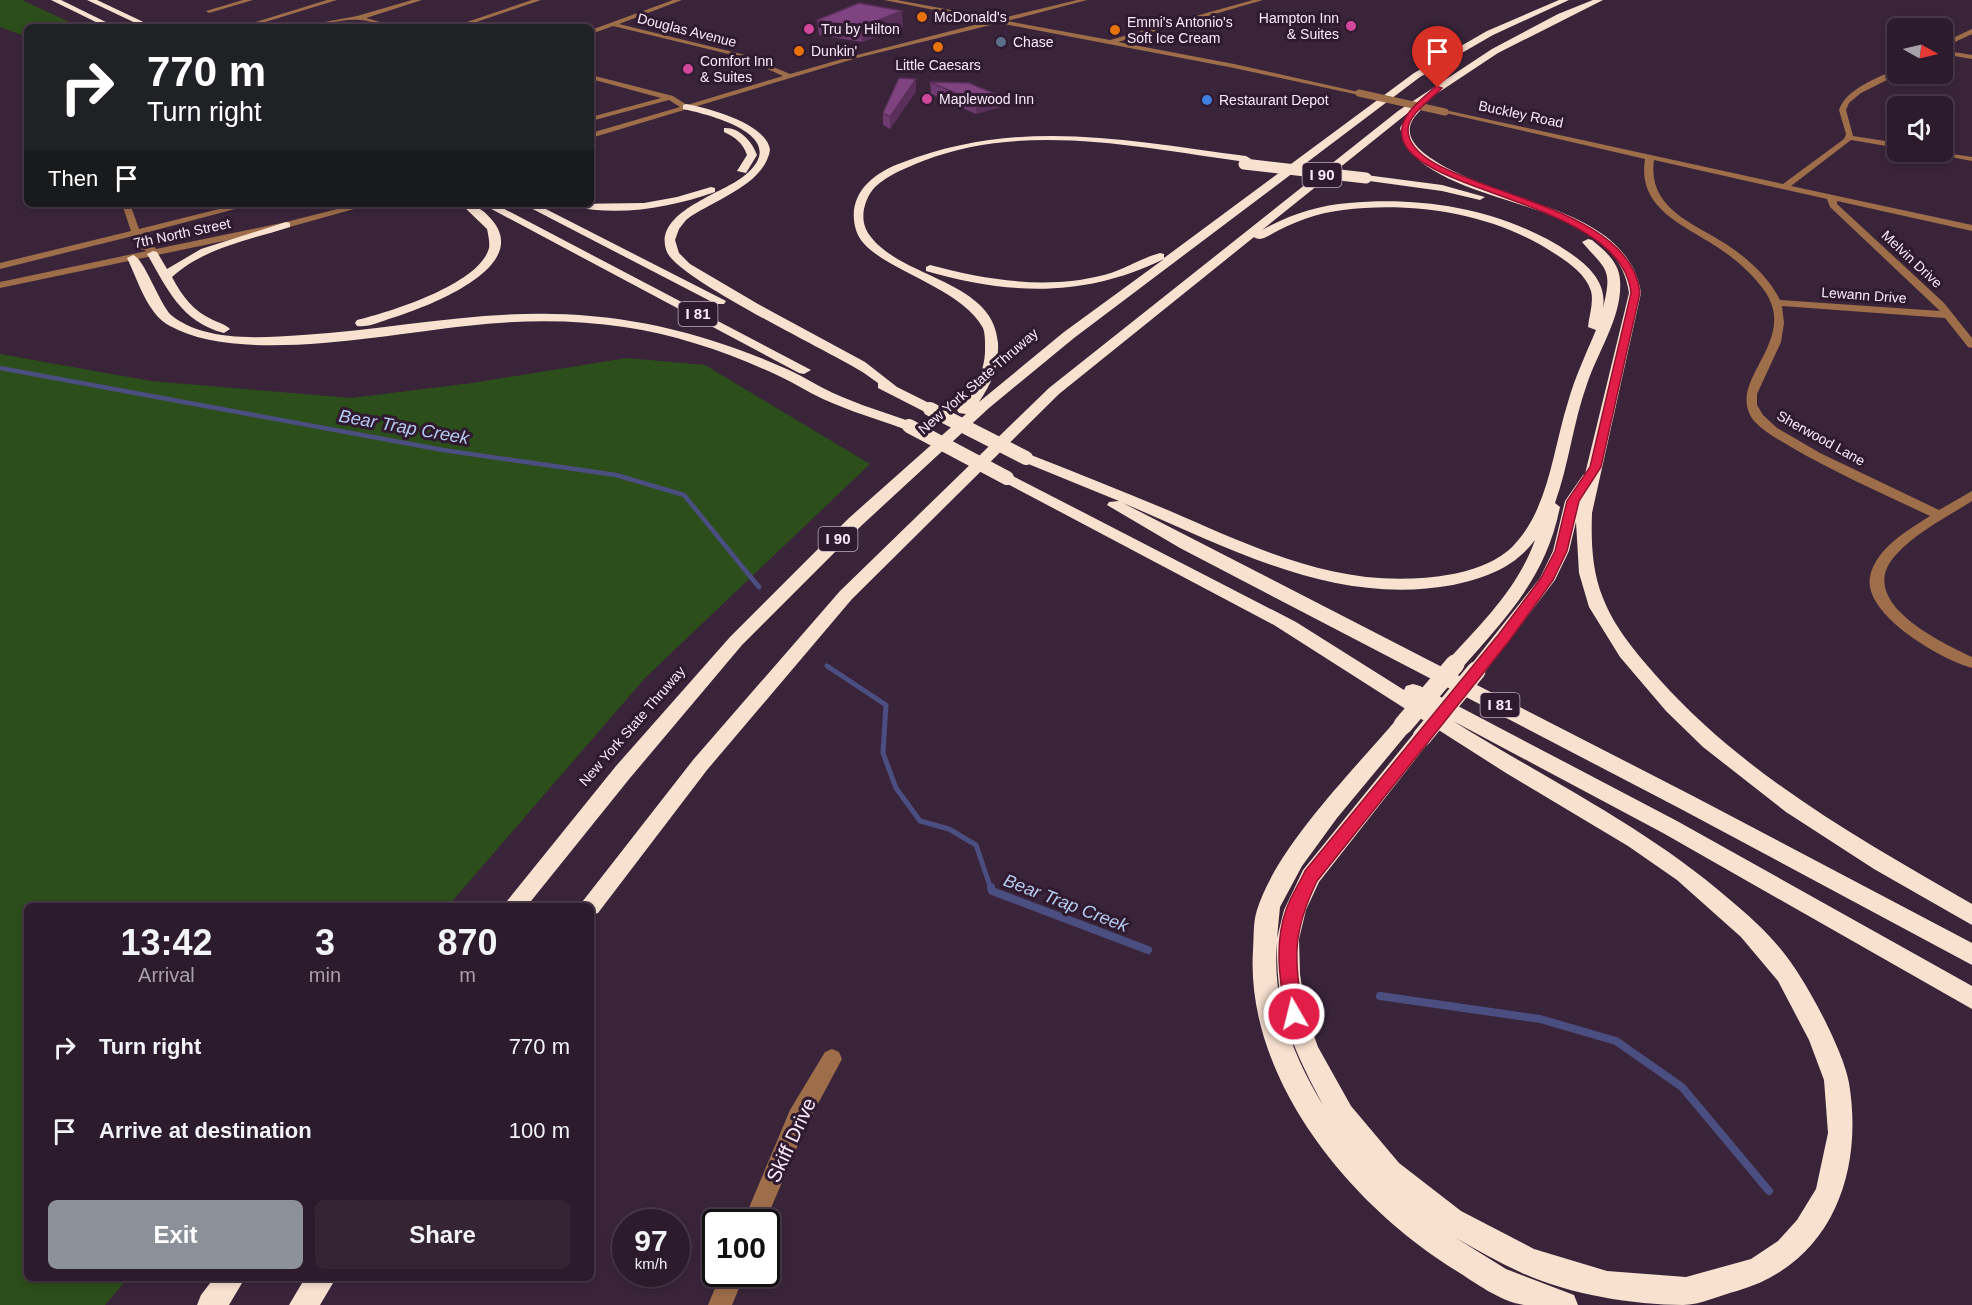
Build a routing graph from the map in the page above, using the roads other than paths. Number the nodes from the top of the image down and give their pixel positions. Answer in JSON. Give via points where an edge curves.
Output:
{"nodes":[{"id":1,"x":55,"y":0,"type":"edge"},
{"id":2,"x":91,"y":0,"type":"edge"},
{"id":3,"x":250,"y":0,"type":"edge"},
{"id":4,"x":334,"y":0,"type":"edge"},
{"id":5,"x":418,"y":0,"type":"edge"},
{"id":6,"x":538,"y":0,"type":"edge"},
{"id":7,"x":679,"y":0,"type":"edge"},
{"id":8,"x":887,"y":0,"type":"edge"},
{"id":9,"x":1084,"y":0,"type":"edge"},
{"id":10,"x":1260,"y":0,"type":"edge"},
{"id":11,"x":1565,"y":0,"type":"edge"},
{"id":12,"x":1599,"y":0,"type":"edge"},
{"id":13,"x":940,"y":2,"type":"dead end"},
{"id":14,"x":921,"y":6,"type":"junction"},
{"id":15,"x":209,"y":11,"type":"dead end"},
{"id":16,"x":357,"y":18,"type":"junction"},
{"id":17,"x":337,"y":21,"type":"junction"},
{"id":18,"x":997,"y":21,"type":"junction"},
{"id":19,"x":106,"y":24,"type":"edge"},
{"id":20,"x":143,"y":24,"type":"edge"},
{"id":21,"x":253,"y":24,"type":"edge"},
{"id":22,"x":319,"y":24,"type":"edge"},
{"id":23,"x":340,"y":24,"type":"edge"},
{"id":24,"x":382,"y":24,"type":"edge"},
{"id":25,"x":464,"y":24,"type":"edge"},
{"id":26,"x":612,"y":24,"type":"junction"},
{"id":27,"x":594,"y":31,"type":"edge"},
{"id":28,"x":1972,"y":31,"type":"edge"},
{"id":29,"x":1953,"y":40,"type":"edge"},
{"id":30,"x":1109,"y":42,"type":"junction"},
{"id":31,"x":1953,"y":54,"type":"edge"},
{"id":32,"x":1972,"y":57,"type":"edge"},
{"id":33,"x":788,"y":76,"type":"junction"},
{"id":34,"x":1887,"y":77,"type":"edge"},
{"id":35,"x":594,"y":78,"type":"edge"},
{"id":36,"x":1438,"y":88,"type":"junction"},
{"id":37,"x":670,"y":98,"type":"junction"},
{"id":38,"x":686,"y":107,"type":"junction"},
{"id":39,"x":594,"y":118,"type":"edge"},
{"id":40,"x":594,"y":135,"type":"edge"},
{"id":41,"x":1848,"y":137,"type":"junction"},
{"id":42,"x":1887,"y":144,"type":"edge"},
{"id":43,"x":1650,"y":156,"type":"junction"},
{"id":44,"x":1953,"y":156,"type":"edge"},
{"id":45,"x":1972,"y":159,"type":"edge"},
{"id":46,"x":1245,"y":161,"type":"junction"},
{"id":47,"x":1366,"y":176,"type":"junction"},
{"id":48,"x":1785,"y":186,"type":"junction"},
{"id":49,"x":1831,"y":196,"type":"junction"},
{"id":50,"x":594,"y":205,"type":"edge"},
{"id":51,"x":127,"y":207,"type":"edge"},
{"id":52,"x":238,"y":207,"type":"edge"},
{"id":53,"x":356,"y":207,"type":"edge"},
{"id":54,"x":470,"y":207,"type":"edge"},
{"id":55,"x":493,"y":207,"type":"edge"},
{"id":56,"x":534,"y":207,"type":"edge"},
{"id":57,"x":1539,"y":207,"type":"junction"},
{"id":58,"x":286,"y":225,"type":"junction"},
{"id":59,"x":1215,"y":227,"type":"junction"},
{"id":60,"x":1972,"y":228,"type":"edge"},
{"id":61,"x":136,"y":232,"type":"junction"},
{"id":62,"x":141,"y":246,"type":"junction"},
{"id":63,"x":153,"y":254,"type":"junction"},
{"id":64,"x":133,"y":258,"type":"junction"},
{"id":65,"x":0,"y":266,"type":"edge"},
{"id":66,"x":1208,"y":266,"type":"junction"},
{"id":67,"x":165,"y":278,"type":"junction"},
{"id":68,"x":0,"y":285,"type":"edge"},
{"id":69,"x":1777,"y":303,"type":"junction"},
{"id":70,"x":1949,"y":315,"type":"junction"},
{"id":71,"x":1972,"y":345,"type":"edge"},
{"id":72,"x":1592,"y":357,"type":"junction"},
{"id":73,"x":892,"y":389,"type":"junction"},
{"id":74,"x":909,"y":426,"type":"junction"},
{"id":75,"x":1026,"y":458,"type":"junction"},
{"id":76,"x":1560,"y":458,"type":"junction"},
{"id":77,"x":1596,"y":467,"type":"junction"},
{"id":78,"x":1972,"y":495,"type":"edge"},
{"id":79,"x":1941,"y":516,"type":"junction"},
{"id":80,"x":855,"y":522,"type":"junction"},
{"id":81,"x":1280,"y":621,"type":"junction"},
{"id":82,"x":1972,"y":663,"type":"edge"},
{"id":83,"x":1413,"y":731,"type":"junction"},
{"id":84,"x":516,"y":903,"type":"edge"},
{"id":85,"x":592,"y":903,"type":"edge"},
{"id":86,"x":1972,"y":915,"type":"edge"},
{"id":87,"x":1972,"y":955,"type":"edge"},
{"id":88,"x":1972,"y":998,"type":"edge"},
{"id":89,"x":832,"y":1059,"type":"dead end"},
{"id":90,"x":760,"y":1209,"type":"edge"},
{"id":91,"x":229,"y":1281,"type":"edge"},
{"id":92,"x":320,"y":1281,"type":"edge"},
{"id":93,"x":728,"y":1287,"type":"edge"},
{"id":94,"x":211,"y":1305,"type":"edge"},
{"id":95,"x":303,"y":1305,"type":"edge"},
{"id":96,"x":720,"y":1305,"type":"edge"},
{"id":97,"x":1564,"y":1305,"type":"edge"}],
"edges":[{"from":1,"to":19,"type":"highway"},
{"from":2,"to":20,"type":"highway"},
{"from":3,"to":15,"type":"street"},
{"from":4,"to":21,"type":"street"},
{"from":5,"to":16,"type":"street"},
{"from":6,"to":25,"type":"street"},
{"from":7,"to":26,"type":"street"},
{"from":8,"to":14,"type":"street","name":"Buckley Road"},
{"from":9,"to":18,"type":"street"},
{"from":10,"to":30,"type":"street"},
{"from":11,"to":59,"type":"highway","name":"New York State Thruway","number":"I 90","via":[[1490,33],[1417,75]]},
{"from":12,"to":36,"type":"highway","number":"I 90","via":[[1495,51]]},
{"from":13,"to":14,"type":"street"},
{"from":14,"to":18,"type":"street","name":"Buckley Road"},
{"from":16,"to":17,"type":"street"},
{"from":16,"to":24,"type":"street"},
{"from":17,"to":22,"type":"street"},
{"from":17,"to":23,"type":"street"},
{"from":18,"to":30,"type":"street","name":"Buckley Road"},
{"from":18,"to":33,"type":"street"},
{"from":26,"to":27,"type":"street"},
{"from":26,"to":33,"type":"street","name":"Douglas Avenue","via":[[743,56]]},
{"from":28,"to":29,"type":"street"},
{"from":30,"to":43,"type":"street","name":"Buckley Road","bridge":true},
{"from":31,"to":32,"type":"street"},
{"from":33,"to":38,"type":"street"},
{"from":34,"to":41,"type":"street","via":[[1848,98],[1842,112]]},
{"from":35,"to":37,"type":"street"},
{"from":36,"to":57,"type":"highway","via":[[1409,118],[1405,130],[1409,144],[1419,155],[1456,177]]},
{"from":36,"to":66,"type":"highway","number":"I 90"},
{"from":37,"to":38,"type":"street"},
{"from":37,"to":39,"type":"street"},
{"from":38,"to":40,"type":"street"},
{"from":38,"to":50,"type":"highway","via":[[688,114],[745,140],[752,155],[739,174],[720,186],[669,202]]},
{"from":38,"to":73,"type":"highway","via":[[704,109],[753,132],[765,149],[759,167],[747,178],[678,221],[670,240],[673,252],[686,267],[865,367]]},
{"from":41,"to":42,"type":"street"},
{"from":41,"to":48,"type":"street"},
{"from":43,"to":48,"type":"street","name":"Buckley Road"},
{"from":43,"to":69,"type":"street","via":[[1647,178],[1654,195],[1667,210],[1739,258],[1761,279]]},
{"from":44,"to":45,"type":"street"},
{"from":46,"to":47,"type":"highway","bridge":true},
{"from":46,"to":59,"type":"highway","via":[[1060,143],[992,146],[945,155],[908,169],[884,185],[870,207],[876,233],[904,258],[953,276],[1012,284],[1070,284],[1120,274]]},
{"from":46,"to":80,"type":"highway","via":[[1081,140],[1013,139],[943,151],[904,165],[874,183],[858,208],[863,234],[887,258],[965,299],[981,315],[993,337],[993,352],[989,375],[976,399],[902,469]]},
{"from":47,"to":57,"type":"highway","via":[[1454,186]]},
{"from":47,"to":72,"type":"highway","via":[[1493,200],[1543,218],[1588,243],[1605,257],[1615,282]]},
{"from":48,"to":49,"type":"street","name":"Buckley Road"},
{"from":49,"to":60,"type":"street","name":"Buckley Road"},
{"from":49,"to":70,"type":"street","name":"Melvin Drive","via":[[1833,204]]},
{"from":51,"to":61,"type":"street"},
{"from":52,"to":61,"type":"street"},
{"from":53,"to":58,"type":"street","name":"7th North Street"},
{"from":54,"to":67,"type":"highway","via":[[494,231],[492,254],[482,267],[451,291],[382,318],[294,333],[225,329],[191,314]]},
{"from":55,"to":74,"type":"highway","number":"I 81"},
{"from":56,"to":73,"type":"highway","number":"I 81"},
{"from":57,"to":77,"type":"highway","via":[[1602,239],[1622,257],[1634,279],[1635,293]]},
{"from":58,"to":63,"type":"street","name":"7th North Street"},
{"from":58,"to":67,"type":"highway","via":[[195,256]]},
{"from":59,"to":80,"type":"highway","name":"New York State Thruway","number":"I 90","via":[[1069,335],[984,405]]},
{"from":61,"to":62,"type":"street"},
{"from":61,"to":65,"type":"street"},
{"from":62,"to":63,"type":"street","via":[[151,248]]},
{"from":62,"to":64,"type":"street"},
{"from":63,"to":64,"type":"street","name":"7th North Street"},
{"from":63,"to":67,"type":"highway"},
{"from":64,"to":68,"type":"street","name":"7th North Street"},
{"from":64,"to":74,"type":"highway","via":[[163,313],[173,323],[209,336],[292,340],[537,317],[636,325],[722,348]]},
{"from":66,"to":72,"type":"highway","via":[[1277,226],[1326,209],[1405,205],[1471,215],[1542,240],[1583,269],[1598,296]]},
{"from":66,"to":85,"type":"highway","number":"I 90","via":[[1054,392],[846,595],[700,765]]},
{"from":69,"to":70,"type":"street","name":"Lewann Drive"},
{"from":69,"to":79,"type":"street","name":"Sherwood Lane","via":[[1780,310],[1776,340],[1750,401],[1755,414],[1775,432],[1813,455]]},
{"from":70,"to":71,"type":"street","name":"Melvin Drive"},
{"from":72,"to":76,"type":"highway","via":[[1575,398]]},
{"from":73,"to":75,"type":"highway","number":"I 81","bridge":true},
{"from":74,"to":81,"type":"highway","number":"I 81","bridge":true},
{"from":75,"to":76,"type":"highway","via":[[1292,569],[1375,585],[1409,585],[1453,580],[1491,567],[1519,550],[1544,510]]},
{"from":75,"to":87,"type":"highway","number":"I 81"},
{"from":76,"to":83,"type":"highway","bridge":true,"via":[[1547,528],[1533,566],[1505,606],[1455,664]]},
{"from":77,"to":83,"type":"highway","bridge":true,"via":[[1573,501],[1561,551],[1547,580],[1476,671]]},
{"from":77,"to":86,"type":"highway","via":[[1584,524],[1583,546],[1590,582],[1598,607],[1623,648],[1661,696],[1712,745],[1782,798]]},
{"from":78,"to":79,"type":"street"},
{"from":79,"to":82,"type":"street","via":[[1896,547],[1879,568],[1876,585],[1897,617],[1919,635]]},
{"from":80,"to":84,"type":"highway","name":"New York State Thruway","number":"I 90","via":[[736,641]]},
{"from":81,"to":83,"type":"highway","via":[[1685,874],[1749,930],[1786,974],[1819,1035],[1836,1080],[1841,1133],[1828,1194],[1808,1230],[1788,1251],[1757,1271],[1686,1291],[1607,1285],[1529,1262],[1451,1221],[1390,1172],[1342,1116],[1308,1053],[1294,1014],[1288,939],[1295,910],[1311,876]]},
{"from":81,"to":88,"type":"highway","number":"I 81","via":[[1670,827]]},
{"from":83,"to":97,"type":"highway","via":[[1312,835],[1284,875],[1268,910],[1262,970],[1266,999],[1280,1048],[1306,1105],[1326,1136],[1374,1192],[1429,1238],[1496,1279]]},
{"from":89,"to":90,"type":"street","name":"Skiff Drive","via":[[798,1118]]},
{"from":91,"to":94,"type":"highway"},
{"from":92,"to":95,"type":"highway"},
{"from":93,"to":96,"type":"street"}]}
